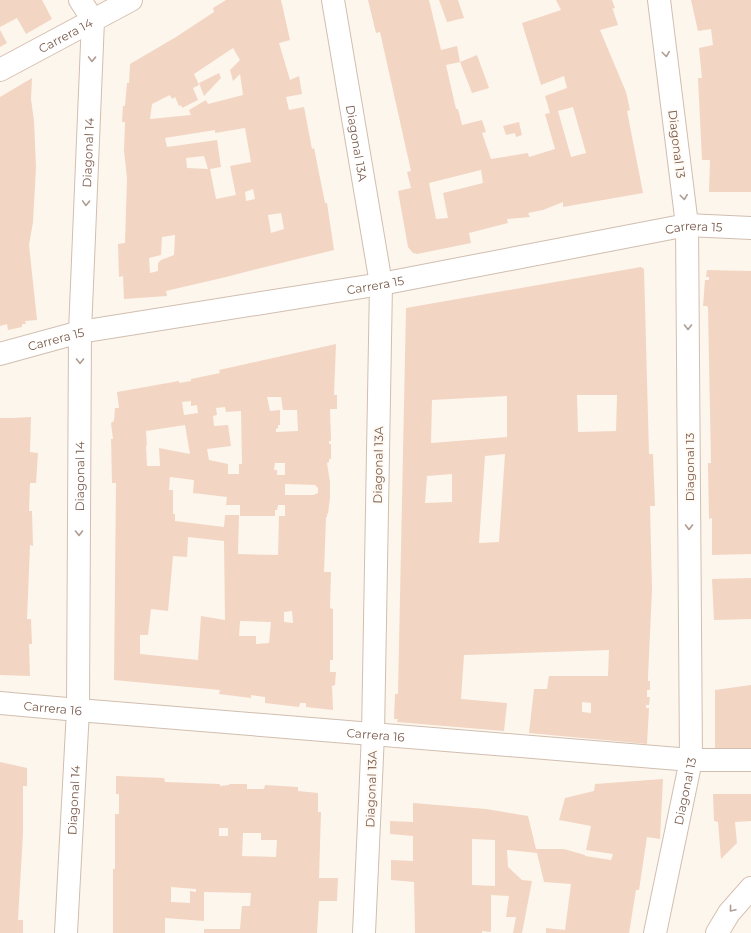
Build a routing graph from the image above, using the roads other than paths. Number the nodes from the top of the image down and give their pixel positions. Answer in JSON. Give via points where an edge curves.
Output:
{"nodes":[{"id":1,"x":80,"y":0,"type":"edge"},
{"id":2,"x":131,"y":0,"type":"edge"},
{"id":3,"x":333,"y":0,"type":"edge"},
{"id":4,"x":657,"y":5,"type":"edge"},
{"id":5,"x":93,"y":20,"type":"junction"},
{"id":6,"x":0,"y":70,"type":"edge"},
{"id":7,"x":687,"y":225,"type":"junction"},
{"id":8,"x":751,"y":228,"type":"edge"},
{"id":9,"x":381,"y":284,"type":"junction"},
{"id":10,"x":80,"y":332,"type":"junction"},
{"id":11,"x":0,"y":354,"type":"edge"},
{"id":12,"x":0,"y":703,"type":"edge"},
{"id":13,"x":78,"y":710,"type":"junction"},
{"id":14,"x":373,"y":734,"type":"junction"},
{"id":15,"x":691,"y":760,"type":"junction"},
{"id":16,"x":751,"y":760,"type":"edge"},
{"id":17,"x":751,"y":888,"type":"edge"},
{"id":18,"x":66,"y":933,"type":"edge"},
{"id":19,"x":364,"y":933,"type":"edge"},
{"id":20,"x":656,"y":933,"type":"edge"},
{"id":21,"x":717,"y":933,"type":"edge"}],
"edges":[{"from":1,"to":5,"type":"street"},
{"from":2,"to":5,"type":"street","name":"Carrera 14"},
{"from":3,"to":9,"type":"street","name":"Diagonal 13A"},
{"from":4,"to":7,"type":"street","name":"Diagonal 13","one_way":true},
{"from":5,"to":6,"type":"street","name":"Carrera 14"},
{"from":5,"to":10,"type":"street","name":"Diagonal 14","one_way":true},
{"from":7,"to":8,"type":"street","name":"Carrera 15"},
{"from":7,"to":9,"type":"street","name":"Carrera 15"},
{"from":7,"to":15,"type":"street","name":"Diagonal 13","one_way":true},
{"from":9,"to":10,"type":"street","name":"Carrera 15"},
{"from":9,"to":14,"type":"street","name":"Diagonal 13A"},
{"from":10,"to":11,"type":"street","name":"Carrera 15"},
{"from":10,"to":13,"type":"street","name":"Diagonal 14","one_way":true},
{"from":12,"to":13,"type":"street","name":"Carrera 16"},
{"from":13,"to":14,"type":"street","name":"Carrera 16"},
{"from":13,"to":18,"type":"street","name":"Diagonal 14"},
{"from":14,"to":15,"type":"street","name":"Carrera 16"},
{"from":14,"to":19,"type":"street","name":"Diagonal 13A"},
{"from":15,"to":16,"type":"street","name":"Carrera 16"},
{"from":15,"to":20,"type":"street","name":"Diagonal 13"},
{"from":17,"to":21,"type":"street","one_way":true,"via":[[729,913]]}]}
